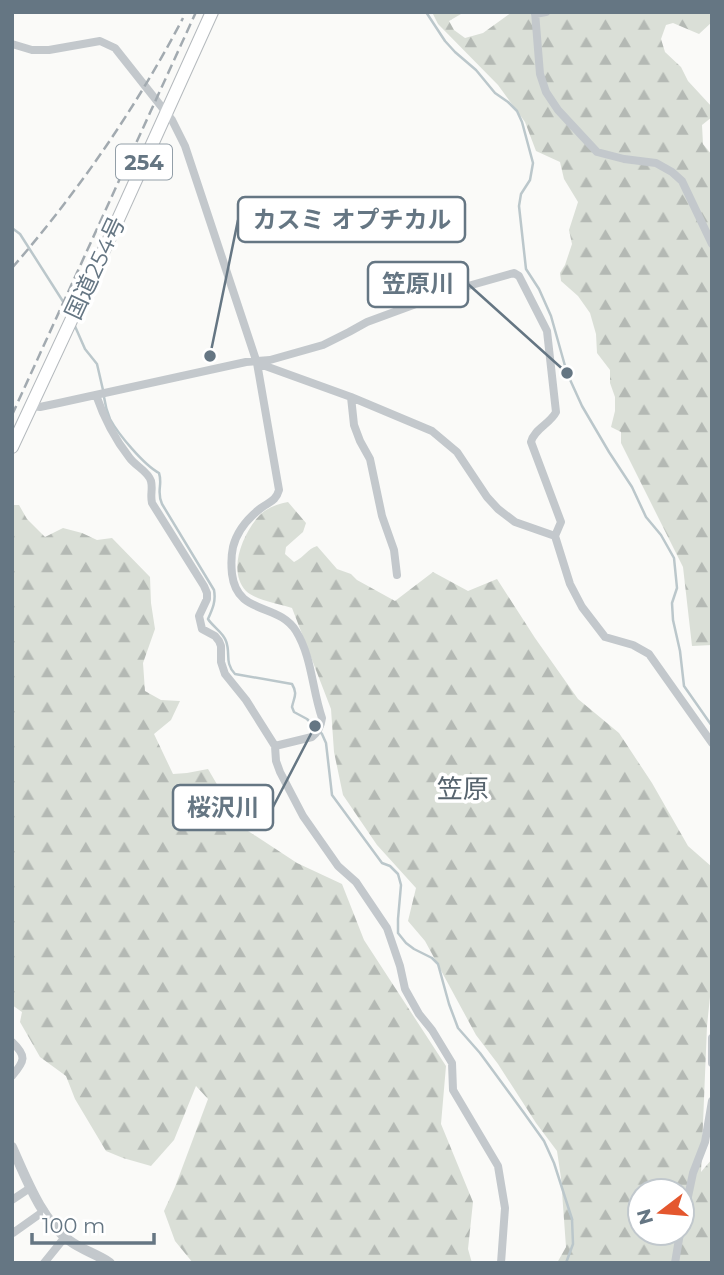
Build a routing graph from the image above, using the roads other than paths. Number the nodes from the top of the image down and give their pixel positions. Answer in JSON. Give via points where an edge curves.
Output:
{"nodes":[{"id":1,"x":212,"y":12,"type":"edge"},
{"id":2,"x":546,"y":12,"type":"edge"},
{"id":3,"x":535,"y":13,"type":"edge"},
{"id":4,"x":12,"y":44,"type":"edge"},
{"id":5,"x":166,"y":113,"type":"junction"},
{"id":6,"x":712,"y":244,"type":"edge"},
{"id":7,"x":256,"y":362,"type":"junction"},
{"id":8,"x":101,"y":394,"type":"junction"},
{"id":9,"x":351,"y":397,"type":"junction"},
{"id":10,"x":31,"y":406,"type":"junction"},
{"id":11,"x":12,"y":447,"type":"edge"},
{"id":12,"x":555,"y":536,"type":"junction"},
{"id":13,"x":397,"y":575,"type":"dead end"},
{"id":14,"x":712,"y":743,"type":"edge"},
{"id":15,"x":275,"y":746,"type":"junction"},
{"id":16,"x":712,"y":1038,"type":"edge"},
{"id":17,"x":12,"y":1042,"type":"edge"},
{"id":18,"x":712,"y":1063,"type":"edge"},
{"id":19,"x":12,"y":1076,"type":"edge"},
{"id":20,"x":712,"y":1101,"type":"edge"},
{"id":21,"x":12,"y":1147,"type":"edge"},
{"id":22,"x":692,"y":1177,"type":"edge"},
{"id":23,"x":30,"y":1188,"type":"junction"},
{"id":24,"x":12,"y":1200,"type":"edge"},
{"id":25,"x":44,"y":1211,"type":"junction"},
{"id":26,"x":12,"y":1231,"type":"edge"},
{"id":27,"x":65,"y":1237,"type":"junction"},
{"id":28,"x":44,"y":1263,"type":"edge"},
{"id":29,"x":110,"y":1263,"type":"edge"},
{"id":30,"x":501,"y":1263,"type":"edge"}],
"edges":[{"from":1,"to":5,"type":"highway","name":"国道254号","number":"254"},
{"from":2,"to":3,"type":"street"},
{"from":3,"to":6,"type":"street","via":[[540,74],[558,110],[597,152],[656,163],[682,180]]},
{"from":4,"to":5,"type":"street","via":[[49,50],[100,41],[121,54]]},
{"from":5,"to":7,"type":"street","via":[[198,181]]},
{"from":5,"to":10,"type":"highway","name":"国道254号","number":"254"},
{"from":7,"to":8,"type":"street"},
{"from":7,"to":9,"type":"street"},
{"from":7,"to":12,"type":"street","via":[[323,345],[367,321],[514,273],[547,331],[556,412],[531,442],[561,522]]},
{"from":7,"to":15,"type":"street","via":[[279,491],[235,540],[232,578],[246,601],[284,617],[297,632],[308,657],[321,718],[312,737]]},
{"from":8,"to":10,"type":"street"},
{"from":8,"to":15,"type":"street","via":[[108,428],[150,479],[152,503],[204,586],[207,599],[199,617],[202,628],[219,641],[225,674]]},
{"from":9,"to":12,"type":"street","via":[[432,431],[457,452],[498,509],[515,522]]},
{"from":9,"to":13,"type":"street","via":[[354,425],[370,459]]},
{"from":10,"to":11,"type":"highway","name":"国道254号","number":"254"},
{"from":12,"to":14,"type":"street","via":[[582,607],[606,637],[649,654]]},
{"from":15,"to":30,"type":"street","via":[[280,772],[303,816],[387,928],[405,989],[452,1063],[453,1090],[498,1166],[505,1208]]},
{"from":16,"to":18,"type":"street"},
{"from":17,"to":19,"type":"street","via":[[23,1063]]},
{"from":20,"to":22,"type":"street","via":[[705,1142]]},
{"from":21,"to":23,"type":"street"},
{"from":23,"to":24,"type":"street"},
{"from":23,"to":25,"type":"street"},
{"from":25,"to":26,"type":"street"},
{"from":25,"to":27,"type":"street"},
{"from":27,"to":28,"type":"street"},
{"from":27,"to":29,"type":"street"}]}
